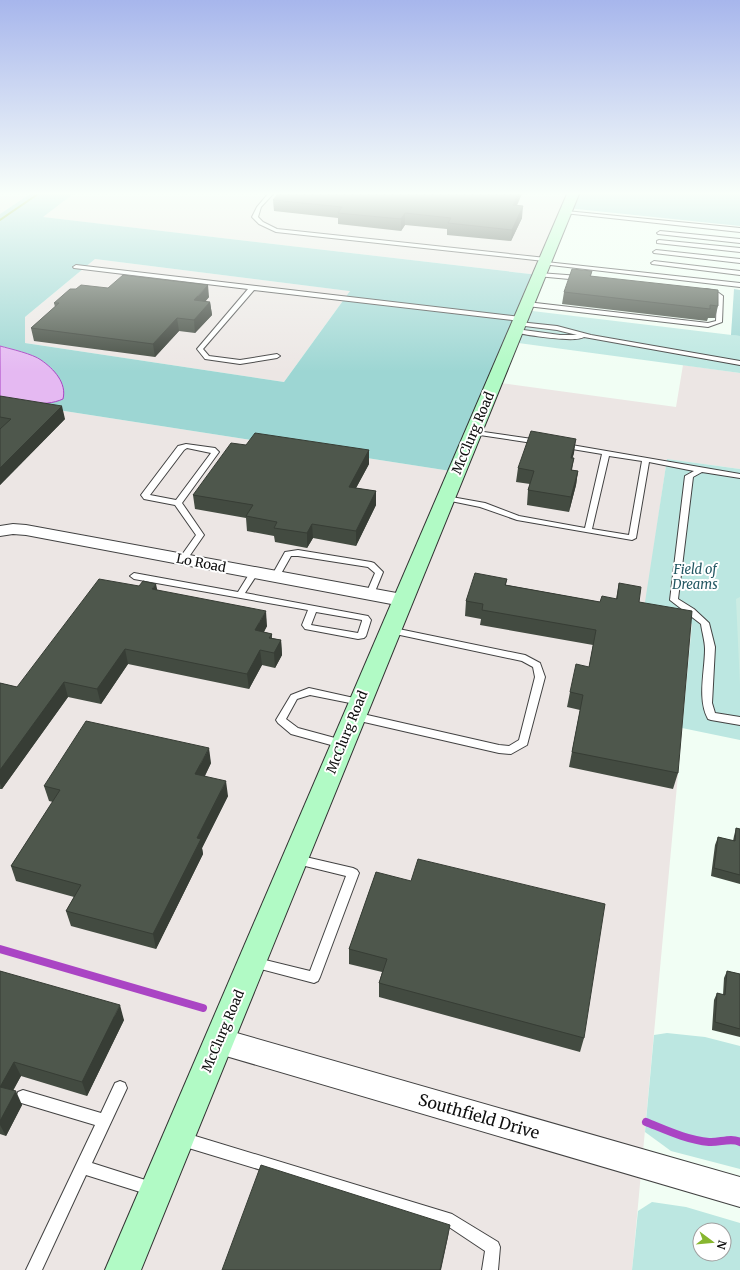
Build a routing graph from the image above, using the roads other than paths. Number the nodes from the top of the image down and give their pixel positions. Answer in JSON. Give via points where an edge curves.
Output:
{"nodes":[{"id":1,"x":449,"y":253,"type":"edge"},
{"id":2,"x":548,"y":253,"type":"edge"},
{"id":3,"x":668,"y":253,"type":"edge"},
{"id":4,"x":740,"y":261,"type":"edge"},
{"id":5,"x":654,"y":263,"type":"dead end"},
{"id":6,"x":543,"y":266,"type":"junction"},
{"id":7,"x":76,"y":267,"type":"dead end"},
{"id":8,"x":740,"y":273,"type":"edge"},
{"id":9,"x":585,"y":278,"type":"edge"},
{"id":10,"x":740,"y":284,"type":"edge"},
{"id":11,"x":253,"y":287,"type":"junction"},
{"id":12,"x":699,"y":291,"type":"edge"},
{"id":13,"x":521,"y":319,"type":"junction"},
{"id":14,"x":277,"y":356,"type":"dead end"},
{"id":15,"x":740,"y":363,"type":"edge"},
{"id":16,"x":473,"y":432,"type":"junction"},
{"id":17,"x":606,"y":453,"type":"junction"},
{"id":18,"x":646,"y":459,"type":"junction"},
{"id":19,"x":701,"y":470,"type":"junction"},
{"id":20,"x":740,"y":476,"type":"edge"},
{"id":21,"x":446,"y":498,"type":"junction"},
{"id":22,"x":178,"y":503,"type":"junction"},
{"id":23,"x":0,"y":531,"type":"edge"},
{"id":24,"x":588,"y":531,"type":"junction"},
{"id":25,"x":183,"y":560,"type":"junction"},
{"id":26,"x":254,"y":573,"type":"junction"},
{"id":27,"x":134,"y":576,"type":"dead end"},
{"id":28,"x":275,"y":577,"type":"junction"},
{"id":29,"x":370,"y":594,"type":"junction"},
{"id":30,"x":240,"y":596,"type":"junction"},
{"id":31,"x":402,"y":600,"type":"junction"},
{"id":32,"x":313,"y":609,"type":"junction"},
{"id":33,"x":390,"y":630,"type":"junction"},
{"id":34,"x":357,"y":709,"type":"junction"},
{"id":35,"x":740,"y":721,"type":"edge"},
{"id":36,"x":342,"y":744,"type":"junction"},
{"id":37,"x":294,"y":859,"type":"junction"},
{"id":38,"x":252,"y":961,"type":"junction"},
{"id":39,"x":219,"y":1041,"type":"junction"},
{"id":40,"x":120,"y":1088,"type":"dead end"},
{"id":41,"x":23,"y":1098,"type":"dead end"},
{"id":42,"x":104,"y":1121,"type":"junction"},
{"id":43,"x":178,"y":1138,"type":"junction"},
{"id":44,"x":83,"y":1167,"type":"junction"},
{"id":45,"x":156,"y":1190,"type":"junction"},
{"id":46,"x":740,"y":1192,"type":"edge"},
{"id":47,"x":34,"y":1270,"type":"edge"},
{"id":48,"x":123,"y":1270,"type":"edge"},
{"id":49,"x":490,"y":1270,"type":"edge"}],
"edges":[{"from":1,"to":6,"type":"lane"},
{"from":2,"to":6,"type":"street","name":"McClurg Road"},
{"from":3,"to":4,"type":"lane"},
{"from":5,"to":8,"type":"lane"},
{"from":6,"to":9,"type":"lane"},
{"from":6,"to":10,"type":"lane"},
{"from":6,"to":13,"type":"street","name":"McClurg Road"},
{"from":7,"to":11,"type":"lane"},
{"from":11,"to":13,"type":"lane"},
{"from":11,"to":14,"type":"lane","via":[[200,349],[207,358],[240,362]]},
{"from":12,"to":13,"type":"lane","via":[[714,292],[720,296],[719,322],[708,325]]},
{"from":13,"to":15,"type":"lane","via":[[560,337],[591,337]]},
{"from":13,"to":16,"type":"street","name":"McClurg Road"},
{"from":16,"to":17,"type":"lane"},
{"from":16,"to":21,"type":"street","name":"McClurg Road"},
{"from":17,"to":18,"type":"lane"},
{"from":17,"to":24,"type":"lane"},
{"from":18,"to":19,"type":"lane"},
{"from":18,"to":24,"type":"lane","via":[[632,538]]},
{"from":19,"to":20,"type":"lane"},
{"from":19,"to":35,"type":"lane","via":[[689,476],[674,600],[691,610],[705,623],[710,646],[707,703],[711,716]]},
{"from":21,"to":24,"type":"lane","via":[[482,505],[517,518]]},
{"from":21,"to":31,"type":"street","name":"McClurg Road"},
{"from":22,"to":22,"type":"lane","via":[[215,452],[186,446],[181,448],[145,495],[147,498]]},
{"from":22,"to":25,"type":"lane","via":[[200,535]]},
{"from":23,"to":25,"type":"street","name":"Lo Road","via":[[26,530]]},
{"from":25,"to":26,"type":"street","name":"Lo Road"},
{"from":26,"to":28,"type":"street","name":"Lo Road"},
{"from":26,"to":30,"type":"lane"},
{"from":27,"to":30,"type":"lane"},
{"from":28,"to":29,"type":"street","name":"Lo Road"},
{"from":28,"to":29,"type":"lane","via":[[288,554],[298,552],[371,565],[379,572]]},
{"from":29,"to":31,"type":"street","name":"Lo Road"},
{"from":30,"to":32,"type":"lane"},
{"from":31,"to":33,"type":"street","name":"McClurg Road"},
{"from":32,"to":32,"type":"lane","via":[[365,618],[367,620],[361,636],[308,627],[306,625]]},
{"from":33,"to":34,"type":"street","name":"McClurg Road"},
{"from":33,"to":34,"type":"lane","via":[[525,658],[537,665],[540,677],[523,742],[511,750],[499,749]]},
{"from":34,"to":36,"type":"street","name":"McClurg Road"},
{"from":34,"to":36,"type":"lane","via":[[309,691],[294,697],[281,720],[295,731]]},
{"from":36,"to":37,"type":"street","name":"McClurg Road"},
{"from":37,"to":38,"type":"street","name":"McClurg Road"},
{"from":37,"to":38,"type":"lane","via":[[353,873],[314,977]]},
{"from":38,"to":39,"type":"street","name":"McClurg Road"},
{"from":39,"to":43,"type":"street","name":"McClurg Road"},
{"from":39,"to":46,"type":"street","name":"Southfield Drive"},
{"from":40,"to":42,"type":"lane"},
{"from":41,"to":42,"type":"lane"},
{"from":42,"to":44,"type":"lane"},
{"from":43,"to":45,"type":"street","name":"McClurg Road"},
{"from":43,"to":49,"type":"lane","via":[[452,1221],[493,1247]]},
{"from":44,"to":45,"type":"lane"},
{"from":44,"to":47,"type":"lane"},
{"from":45,"to":48,"type":"street","name":"McClurg Road"}]}
